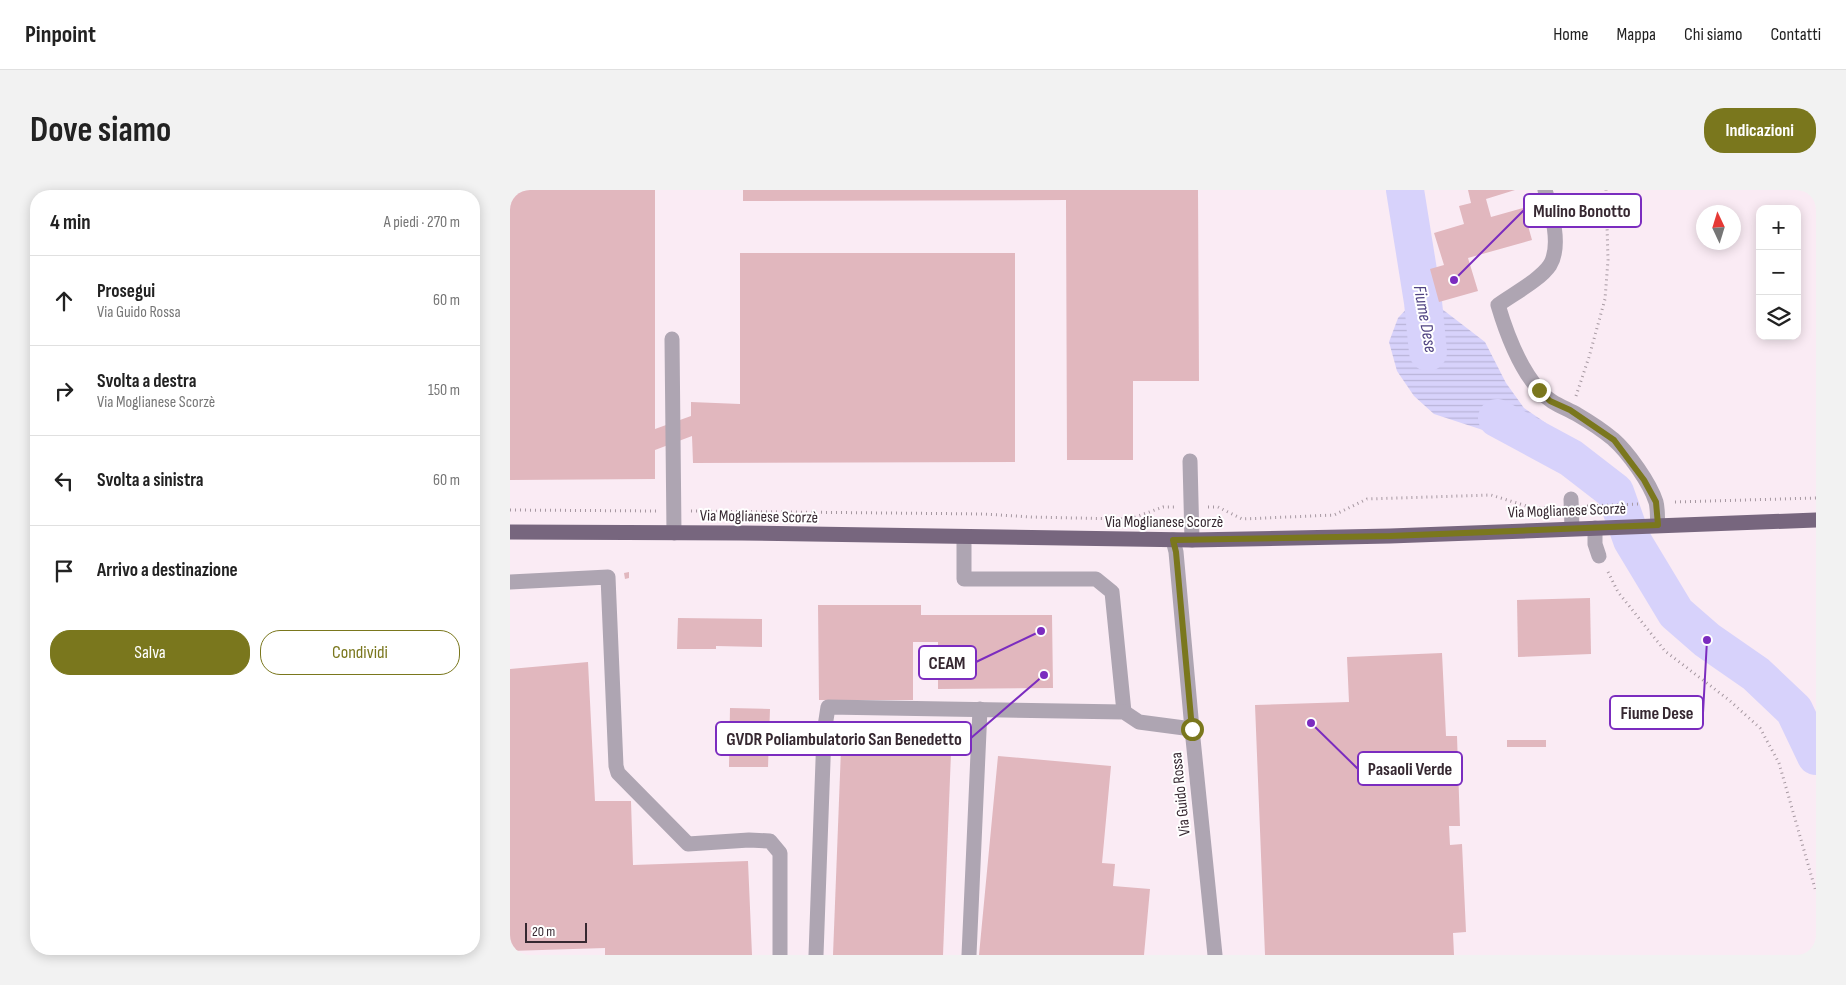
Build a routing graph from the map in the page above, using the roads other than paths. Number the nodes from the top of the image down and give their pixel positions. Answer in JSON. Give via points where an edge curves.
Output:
{"nodes":[{"id":1,"x":1545,"y":190,"type":"edge"},
{"id":2,"x":672,"y":339,"type":"dead end"},
{"id":3,"x":1190,"y":461,"type":"dead end"},
{"id":4,"x":1571,"y":503,"type":"road end"},
{"id":5,"x":1816,"y":520,"type":"edge"},
{"id":6,"x":1658,"y":525,"type":"junction"},
{"id":7,"x":1595,"y":527,"type":"junction"},
{"id":8,"x":1572,"y":528,"type":"junction"},
{"id":9,"x":510,"y":532,"type":"edge"},
{"id":10,"x":674,"y":533,"type":"junction"},
{"id":11,"x":964,"y":537,"type":"junction"},
{"id":12,"x":1173,"y":540,"type":"junction"},
{"id":13,"x":1192,"y":540,"type":"junction"},
{"id":14,"x":1599,"y":556,"type":"road end"},
{"id":15,"x":510,"y":582,"type":"edge"},
{"id":16,"x":980,"y":709,"type":"junction"},
{"id":17,"x":1124,"y":712,"type":"junction"},
{"id":18,"x":1192,"y":729,"type":"junction"},
{"id":19,"x":780,"y":955,"type":"edge"},
{"id":20,"x":816,"y":955,"type":"edge"},
{"id":21,"x":969,"y":955,"type":"edge"},
{"id":22,"x":1215,"y":955,"type":"edge"}],
"edges":[{"from":1,"to":6,"type":"street","via":[[1555,224],[1551,264],[1498,305],[1504,327],[1530,378],[1550,401],[1570,410],[1614,440],[1644,480]]},
{"from":2,"to":10,"type":"street"},
{"from":3,"to":13,"type":"street"},
{"from":4,"to":8,"type":"street"},
{"from":5,"to":6,"type":"main road","name":"Via Moglianese Scorzè"},
{"from":6,"to":7,"type":"main road","name":"Via Moglianese Scorzè"},
{"from":7,"to":8,"type":"main road","name":"Via Moglianese Scorzè"},
{"from":7,"to":14,"type":"street"},
{"from":8,"to":13,"type":"main road","name":"Via Moglianese Scorzè"},
{"from":9,"to":10,"type":"main road","name":"Via Moglianese Scorzè"},
{"from":10,"to":11,"type":"main road","name":"Via Moglianese Scorzè"},
{"from":11,"to":12,"type":"main road","name":"Via Moglianese Scorzè"},
{"from":11,"to":17,"type":"street","via":[[964,579],[1096,579],[1112,592]]},
{"from":12,"to":13,"type":"main road","name":"Via Moglianese Scorzè"},
{"from":12,"to":18,"type":"street","name":"Via Guido Rossa"},
{"from":15,"to":19,"type":"street","via":[[608,577],[618,773],[688,844],[749,840],[770,842],[780,853]]},
{"from":16,"to":17,"type":"street"},
{"from":16,"to":20,"type":"street","via":[[828,707],[824,733]]},
{"from":16,"to":21,"type":"street"},
{"from":17,"to":18,"type":"street","via":[[1139,722]]},
{"from":18,"to":22,"type":"street","name":"Via Guido Rossa"}]}
